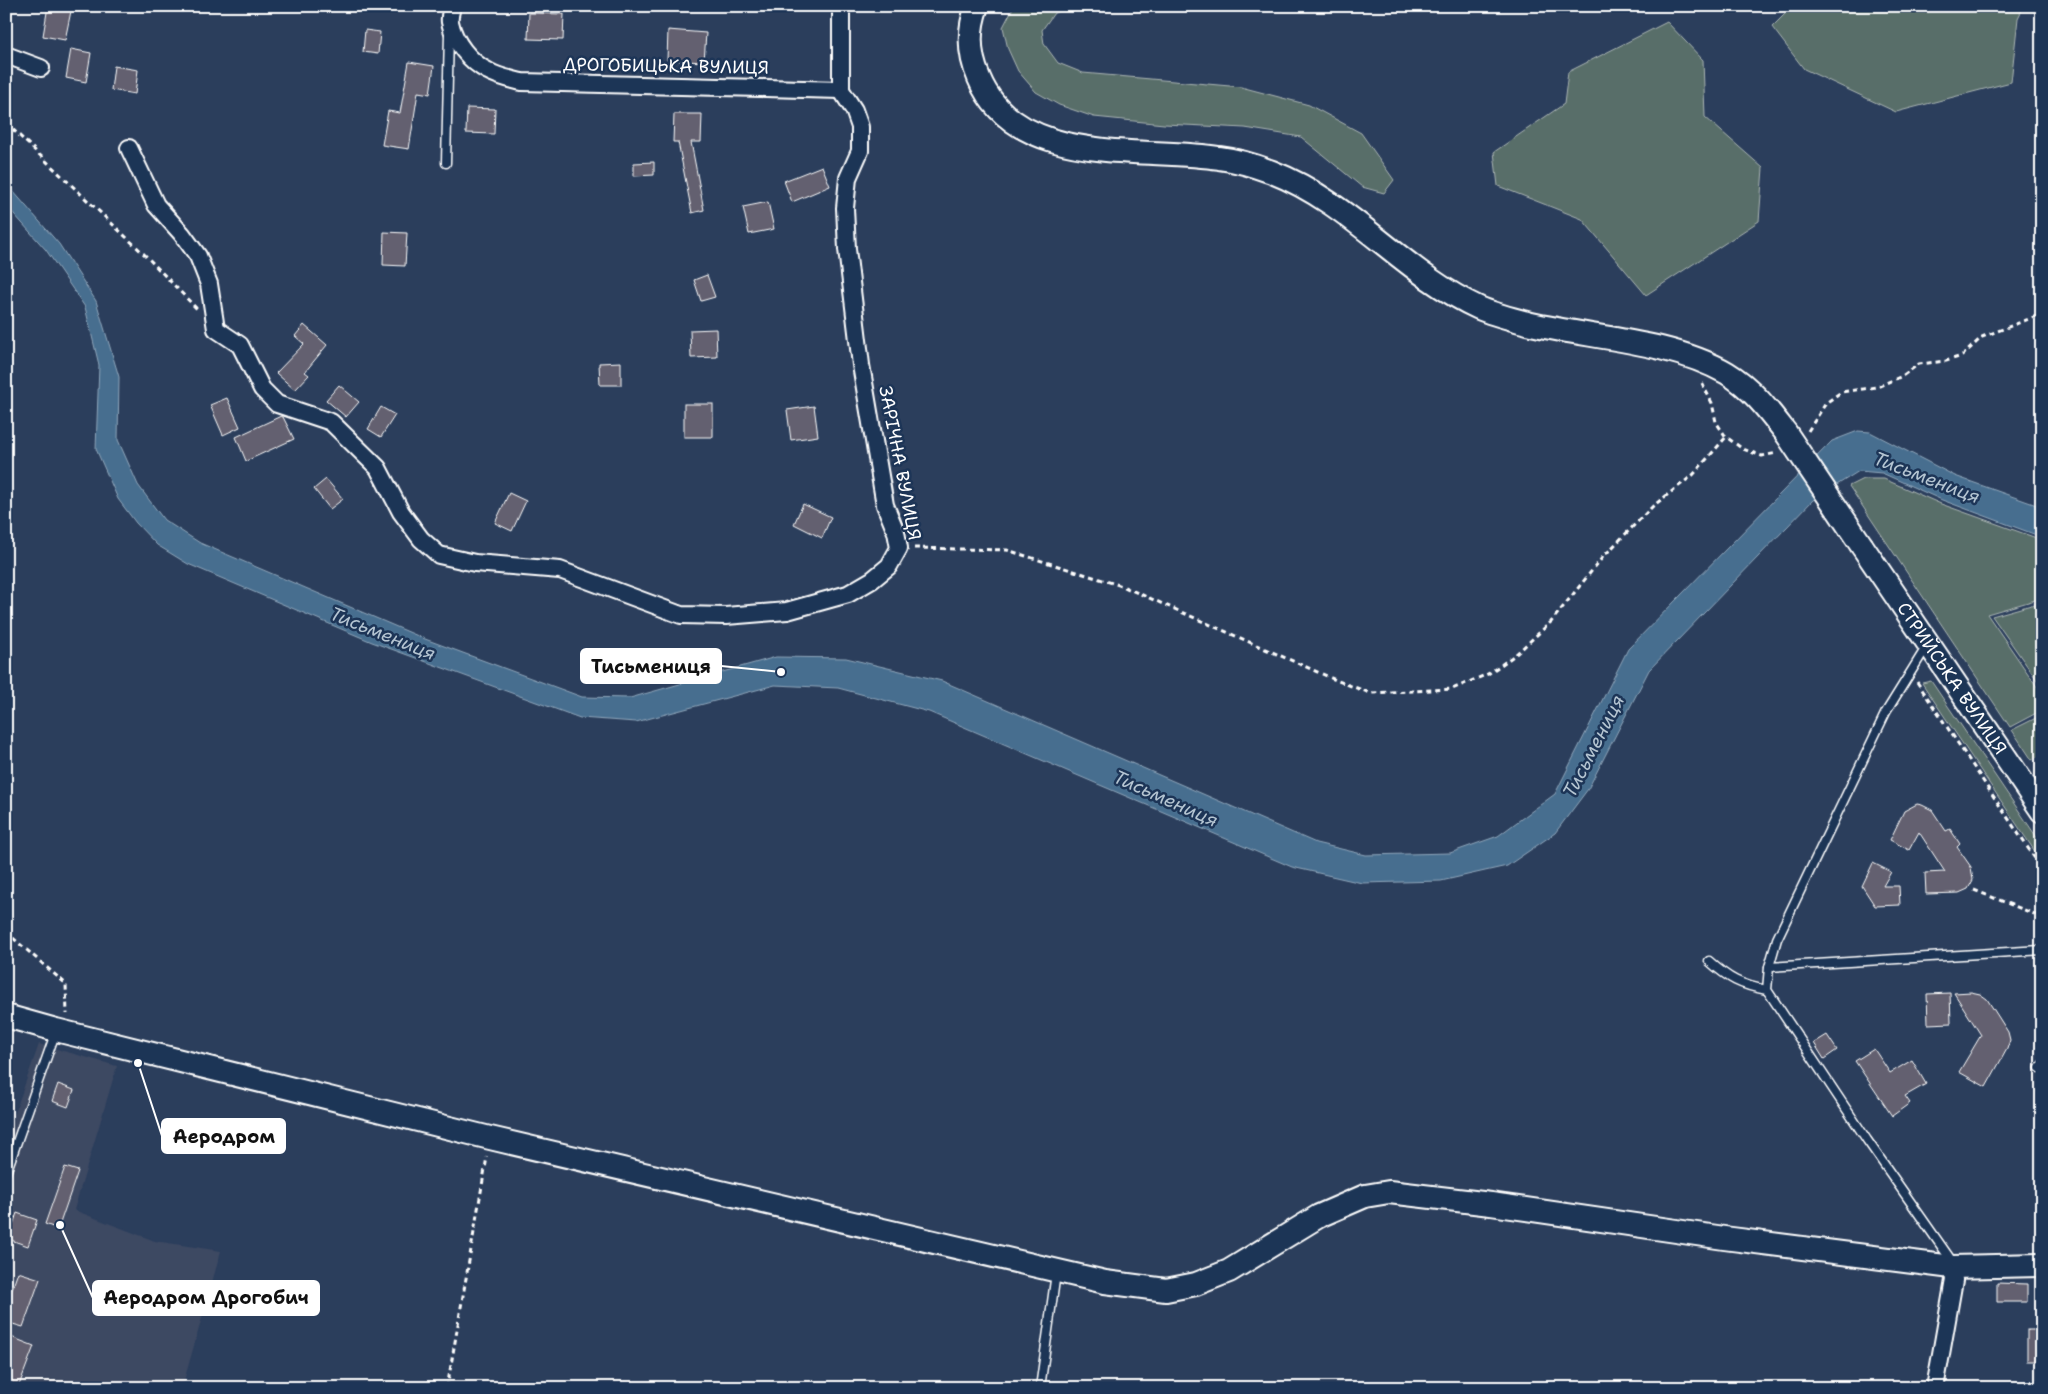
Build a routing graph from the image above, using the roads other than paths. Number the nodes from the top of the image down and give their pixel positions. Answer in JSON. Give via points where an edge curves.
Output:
{"nodes":[{"id":1,"x":841,"y":6,"type":"edge"},
{"id":2,"x":977,"y":6,"type":"edge"},
{"id":3,"x":450,"y":13,"type":"edge"},
{"id":4,"x":6,"y":56,"type":"edge"},
{"id":5,"x":41,"y":68,"type":"dead end"},
{"id":6,"x":841,"y":90,"type":"junction"},
{"id":7,"x":129,"y":148,"type":"dead end"},
{"id":8,"x":446,"y":163,"type":"dead end"},
{"id":9,"x":1928,"y":644,"type":"junction"},
{"id":10,"x":2042,"y":812,"type":"edge"},
{"id":11,"x":2042,"y":950,"type":"edge"},
{"id":12,"x":1709,"y":961,"type":"dead end"},
{"id":13,"x":1770,"y":968,"type":"junction"},
{"id":14,"x":1766,"y":990,"type":"junction"},
{"id":15,"x":6,"y":1016,"type":"edge"},
{"id":16,"x":61,"y":1031,"type":"junction"},
{"id":17,"x":6,"y":1173,"type":"edge"},
{"id":18,"x":2042,"y":1265,"type":"edge"},
{"id":19,"x":1952,"y":1268,"type":"junction"},
{"id":20,"x":1056,"y":1271,"type":"junction"},
{"id":21,"x":1040,"y":1388,"type":"edge"},
{"id":22,"x":1935,"y":1388,"type":"edge"}],
"edges":[{"from":1,"to":6,"type":"street"},
{"from":2,"to":9,"type":"street","name":"СТРИЙСЬКА ВУЛИЦЯ","bridge":true,"via":[[971,22],[972,62],[983,88],[1001,112],[1036,134],[1076,147],[1221,158],[1271,172],[1301,185],[1345,212],[1437,284],[1479,308],[1536,325],[1665,349],[1696,358],[1728,374],[1760,400],[1792,439]]},
{"from":3,"to":6,"type":"street","name":"ДРОГОБИЦЬКА ВУЛИЦЯ","via":[[457,42],[473,61],[486,71],[522,82]]},
{"from":3,"to":8,"type":"lane"},
{"from":4,"to":5,"type":"street"},
{"from":6,"to":7,"type":"street","name":"ЗАРІЧНА ВУЛИЦЯ","via":[[860,127],[860,151],[848,178],[845,208],[860,355],[885,505],[899,548],[889,566],[848,594],[787,610],[726,616],[681,615],[560,570],[475,563],[439,555],[421,540],[401,512],[378,468],[331,422],[277,404],[262,389],[240,345],[216,329],[209,284],[198,256],[156,205]]},
{"from":9,"to":10,"type":"street","name":"СТРИЙСЬКА ВУЛИЦЯ"},
{"from":9,"to":13,"type":"lane","via":[[1881,721],[1777,939]]},
{"from":11,"to":13,"type":"lane"},
{"from":12,"to":14,"type":"lane","via":[[1726,977],[1745,986]]},
{"from":13,"to":14,"type":"lane"},
{"from":14,"to":19,"type":"lane","via":[[1949,1256]]},
{"from":15,"to":16,"type":"street"},
{"from":16,"to":17,"type":"lane"},
{"from":16,"to":20,"type":"street","via":[[490,1138]]},
{"from":18,"to":19,"type":"street"},
{"from":19,"to":20,"type":"street","via":[[1389,1192],[1365,1196],[1319,1216],[1229,1271],[1196,1284],[1166,1290]]},
{"from":19,"to":22,"type":"street","via":[[1954,1280]]},
{"from":20,"to":21,"type":"lane"}]}
